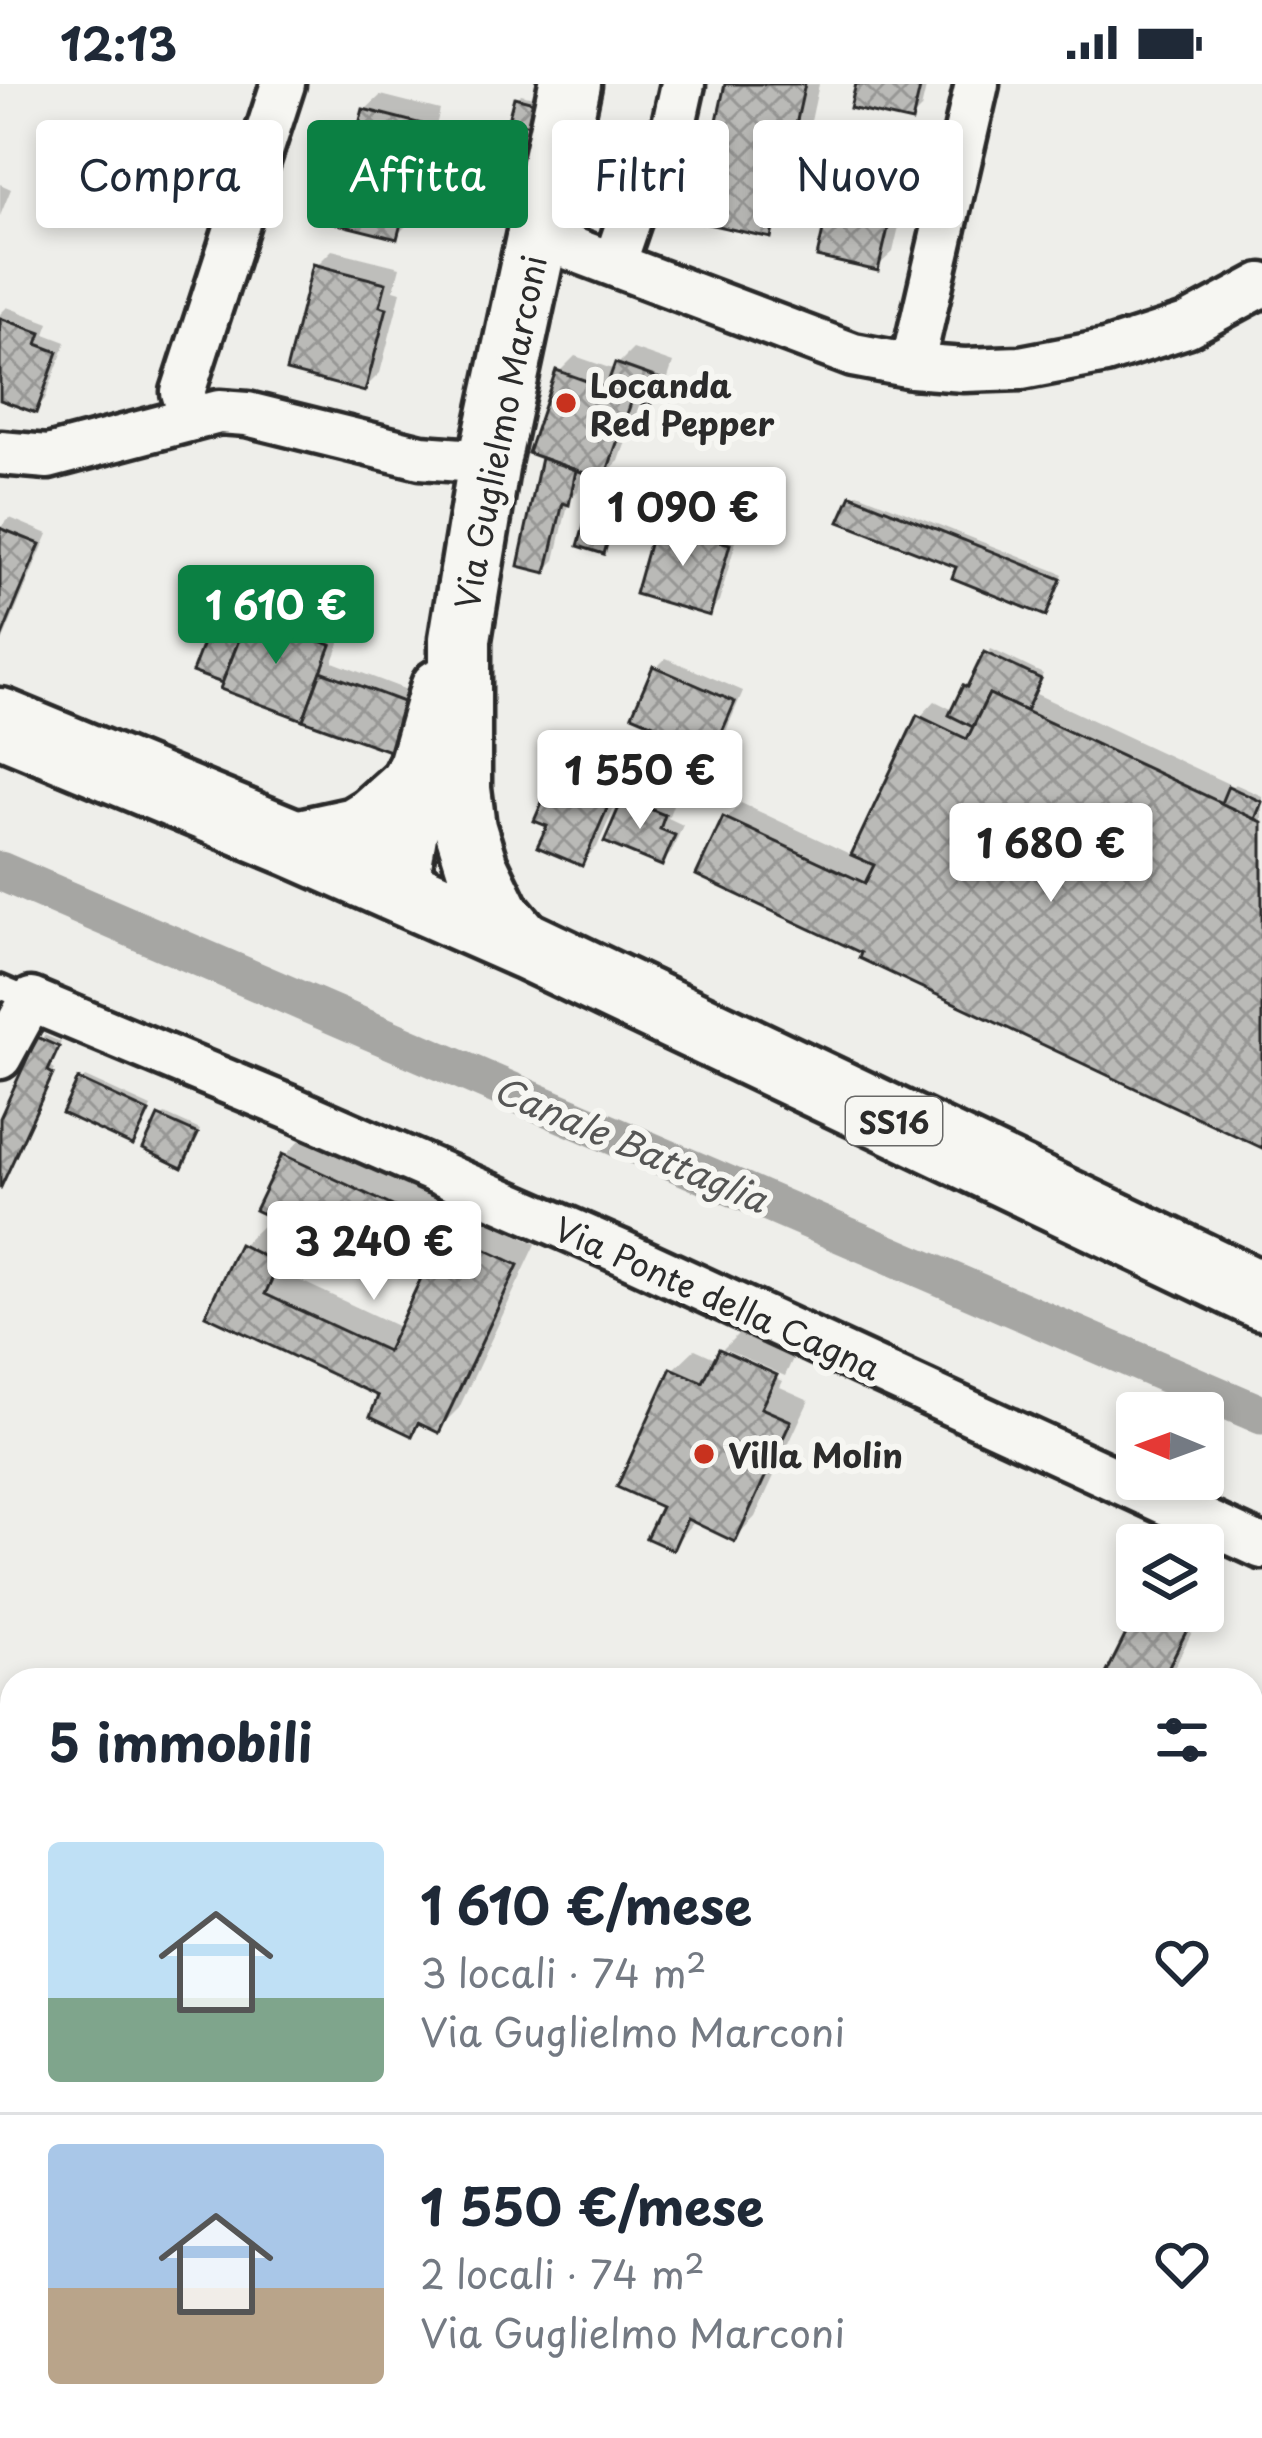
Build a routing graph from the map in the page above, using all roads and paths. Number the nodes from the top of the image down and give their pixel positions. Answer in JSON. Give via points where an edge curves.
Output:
{"nodes":[{"id":1,"x":283,"y":84,"type":"edge"},
{"id":2,"x":570,"y":84,"type":"edge"},
{"id":3,"x":683,"y":84,"type":"edge"},
{"id":4,"x":977,"y":84,"type":"edge"},
{"id":5,"x":536,"y":238,"type":"junction"},
{"id":6,"x":614,"y":265,"type":"junction"},
{"id":7,"x":1262,"y":285,"type":"edge"},
{"id":8,"x":912,"y":366,"type":"junction"},
{"id":9,"x":191,"y":419,"type":"junction"},
{"id":10,"x":0,"y":453,"type":"edge"},
{"id":11,"x":489,"y":462,"type":"junction"},
{"id":12,"x":0,"y":722,"type":"edge"},
{"id":13,"x":435,"y":786,"type":"junction"},
{"id":14,"x":291,"y":842,"type":"junction"},
{"id":15,"x":405,"y":893,"type":"junction"},
{"id":16,"x":527,"y":946,"type":"junction"},
{"id":17,"x":15,"y":993,"type":"edge"},
{"id":18,"x":0,"y":1057,"type":"edge"},
{"id":19,"x":1262,"y":1296,"type":"edge"},
{"id":20,"x":1262,"y":1546,"type":"edge"}],
"edges":[{"from":1,"to":9,"type":"street","via":[[182,392]]},
{"from":2,"to":5,"type":"street","name":"Via Guglielmo Marconi"},
{"from":3,"to":6,"type":"street","via":[[658,192],[632,212]]},
{"from":4,"to":8,"type":"street"},
{"from":5,"to":6,"type":"street"},
{"from":5,"to":11,"type":"street","name":"Via Guglielmo Marconi"},
{"from":6,"to":8,"type":"street","via":[[853,355]]},
{"from":7,"to":8,"type":"street","via":[[1186,326],[1105,352],[1021,368]]},
{"from":9,"to":10,"type":"street","via":[[48,457]]},
{"from":9,"to":11,"type":"street","via":[[247,414],[421,457]]},
{"from":11,"to":13,"type":"street","name":"Via Guglielmo Marconi"},
{"from":12,"to":14,"type":"main road","number":"SS16"},
{"from":13,"to":14,"type":"street","via":[[355,828]]},
{"from":13,"to":15,"type":"street","name":"Via Guglielmo Marconi","via":[[408,823]]},
{"from":13,"to":16,"type":"street","name":"Via Guglielmo Marconi","via":[[465,828],[500,914]]},
{"from":14,"to":15,"type":"main road","number":"SS16"},
{"from":15,"to":16,"type":"main road","number":"SS16"},
{"from":16,"to":19,"type":"main road","number":"SS16"},
{"from":17,"to":18,"type":"street","name":"Via Ponte della Cagna"},
{"from":17,"to":20,"type":"street","name":"Via Ponte della Cagna","via":[[621,1252]]}]}
